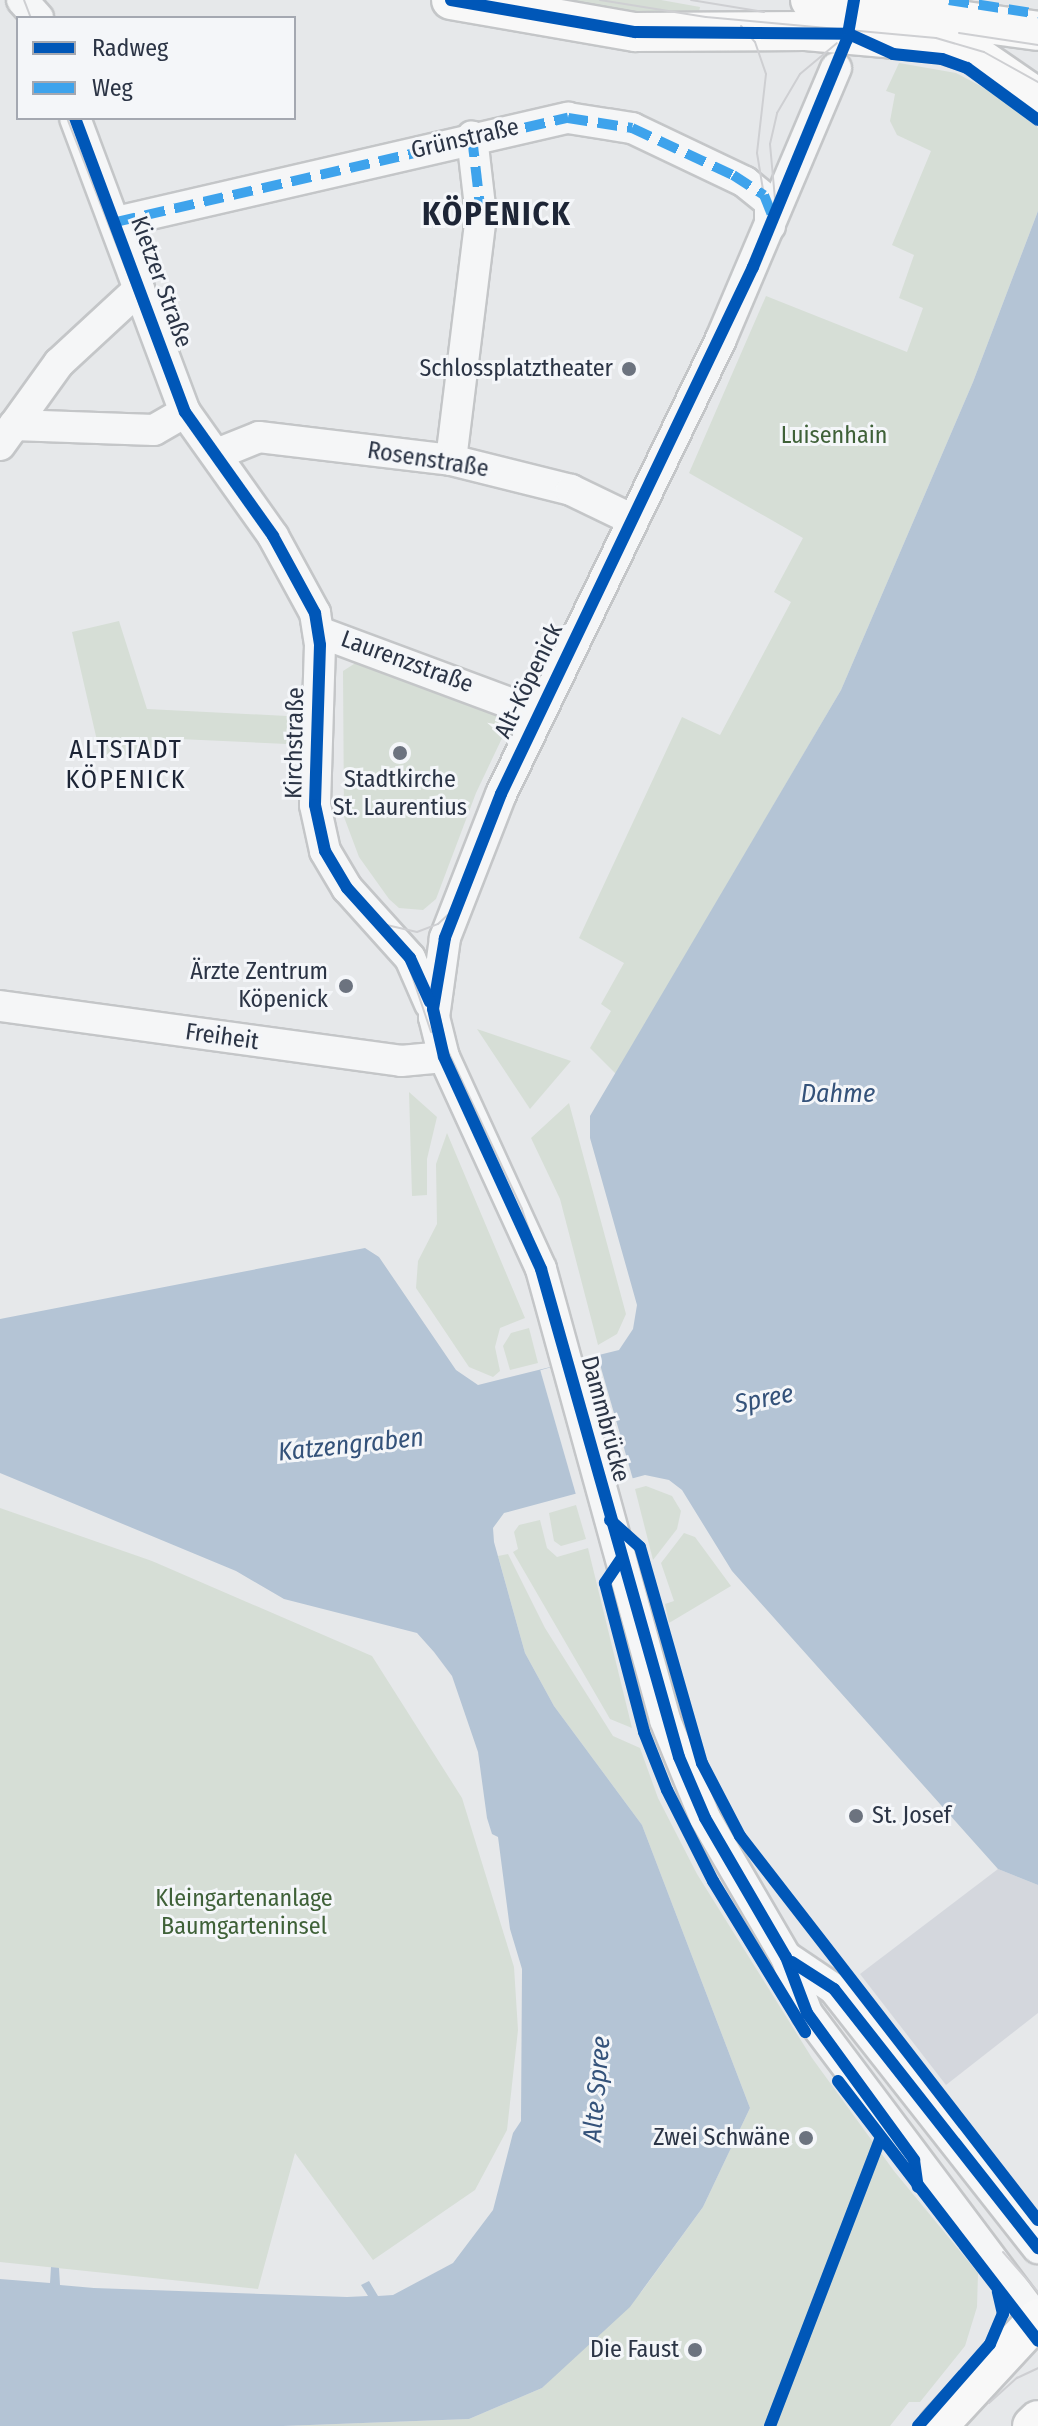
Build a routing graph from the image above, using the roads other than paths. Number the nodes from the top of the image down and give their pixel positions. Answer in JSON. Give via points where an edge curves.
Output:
{"nodes":[{"id":1,"x":451,"y":0,"type":"edge"},
{"id":2,"x":810,"y":0,"type":"edge"},
{"id":3,"x":1038,"y":31,"type":"edge"},
{"id":4,"x":836,"y":68,"type":"dead end"},
{"id":5,"x":1033,"y":92,"type":"edge"},
{"id":6,"x":76,"y":120,"type":"edge"},
{"id":7,"x":472,"y":137,"type":"junction"},
{"id":8,"x":116,"y":222,"type":"junction"},
{"id":9,"x":768,"y":232,"type":"junction"},
{"id":10,"x":139,"y":289,"type":"junction"},
{"id":11,"x":185,"y":412,"type":"junction"},
{"id":12,"x":7,"y":435,"type":"edge"},
{"id":13,"x":217,"y":454,"type":"junction"},
{"id":14,"x":451,"y":460,"type":"junction"},
{"id":15,"x":633,"y":520,"type":"junction"},
{"id":16,"x":319,"y":632,"type":"junction"},
{"id":17,"x":537,"y":713,"type":"junction"},
{"id":18,"x":455,"y":912,"type":"junction"},
{"id":19,"x":386,"y":930,"type":"junction"},
{"id":20,"x":0,"y":1006,"type":"edge"},
{"id":21,"x":435,"y":1025,"type":"junction"},
{"id":22,"x":444,"y":1057,"type":"junction"},
{"id":23,"x":558,"y":1330,"type":"joint"},
{"id":24,"x":786,"y":1957,"type":"junction"},
{"id":25,"x":1027,"y":2211,"type":"edge"},
{"id":26,"x":1038,"y":2248,"type":"edge"},
{"id":27,"x":1038,"y":2319,"type":"edge"},
{"id":28,"x":1038,"y":2420,"type":"edge"},
{"id":29,"x":938,"y":2426,"type":"edge"},
{"id":30,"x":1032,"y":2426,"type":"edge"}],
"edges":[{"from":1,"to":5,"type":"main road","via":[[635,32],[806,31],[933,42],[971,52]]},
{"from":2,"to":3,"type":"main road"},
{"from":4,"to":9,"type":"street","name":"Alt-Köpenick"},
{"from":6,"to":8,"type":"street","name":"Kietzer Straße"},
{"from":7,"to":8,"type":"street","name":"Grünstraße"},
{"from":7,"to":9,"type":"street","name":"Grünstraße","via":[[568,118],[632,128],[759,190],[773,210]]},
{"from":7,"to":14,"type":"street","via":[[481,215]]},
{"from":8,"to":10,"type":"street","name":"Kietzer Straße"},
{"from":9,"to":15,"type":"street","name":"Alt-Köpenick"},
{"from":10,"to":11,"type":"street","name":"Kietzer Straße"},
{"from":10,"to":12,"type":"street","via":[[59,363]]},
{"from":11,"to":12,"type":"street","via":[[154,430]]},
{"from":11,"to":13,"type":"street","name":"Kietzer Straße"},
{"from":13,"to":14,"type":"street","name":"Rosenstraße","via":[[259,437]]},
{"from":13,"to":16,"type":"street","name":"Kirchstraße","via":[[302,585]]},
{"from":14,"to":15,"type":"street","name":"Rosenstraße","via":[[571,490]]},
{"from":15,"to":17,"type":"street","name":"Alt-Köpenick"},
{"from":16,"to":17,"type":"street","name":"Laurenzstraße"},
{"from":16,"to":19,"type":"street","name":"Kirchstraße","via":[[317,823],[338,874]]},
{"from":17,"to":18,"type":"street","name":"Alt-Köpenick"},
{"from":18,"to":19,"type":"street","via":[[440,929],[425,935]]},
{"from":18,"to":21,"type":"street","name":"Alt-Köpenick","via":[[437,972]]},
{"from":19,"to":21,"type":"street","name":"Kirchstraße","via":[[419,974]]},
{"from":20,"to":22,"type":"street","name":"Freiheit","via":[[409,1062]]},
{"from":21,"to":22,"type":"street","name":"Alt-Köpenick"},
{"from":22,"to":23,"type":"street","name":"Alt-Köpenick","via":[[529,1234]]},
{"from":23,"to":24,"type":"street","name":"Dammbrücke","via":[[679,1757],[705,1818]]},
{"from":24,"to":25,"type":"street","via":[[834,1989]]},
{"from":24,"to":27,"type":"street","name":"Dammbrücke","via":[[807,2013],[832,2050]]},
{"from":25,"to":26,"type":"street"},
{"from":27,"to":29,"type":"main road"},
{"from":28,"to":30,"type":"main road"}]}
